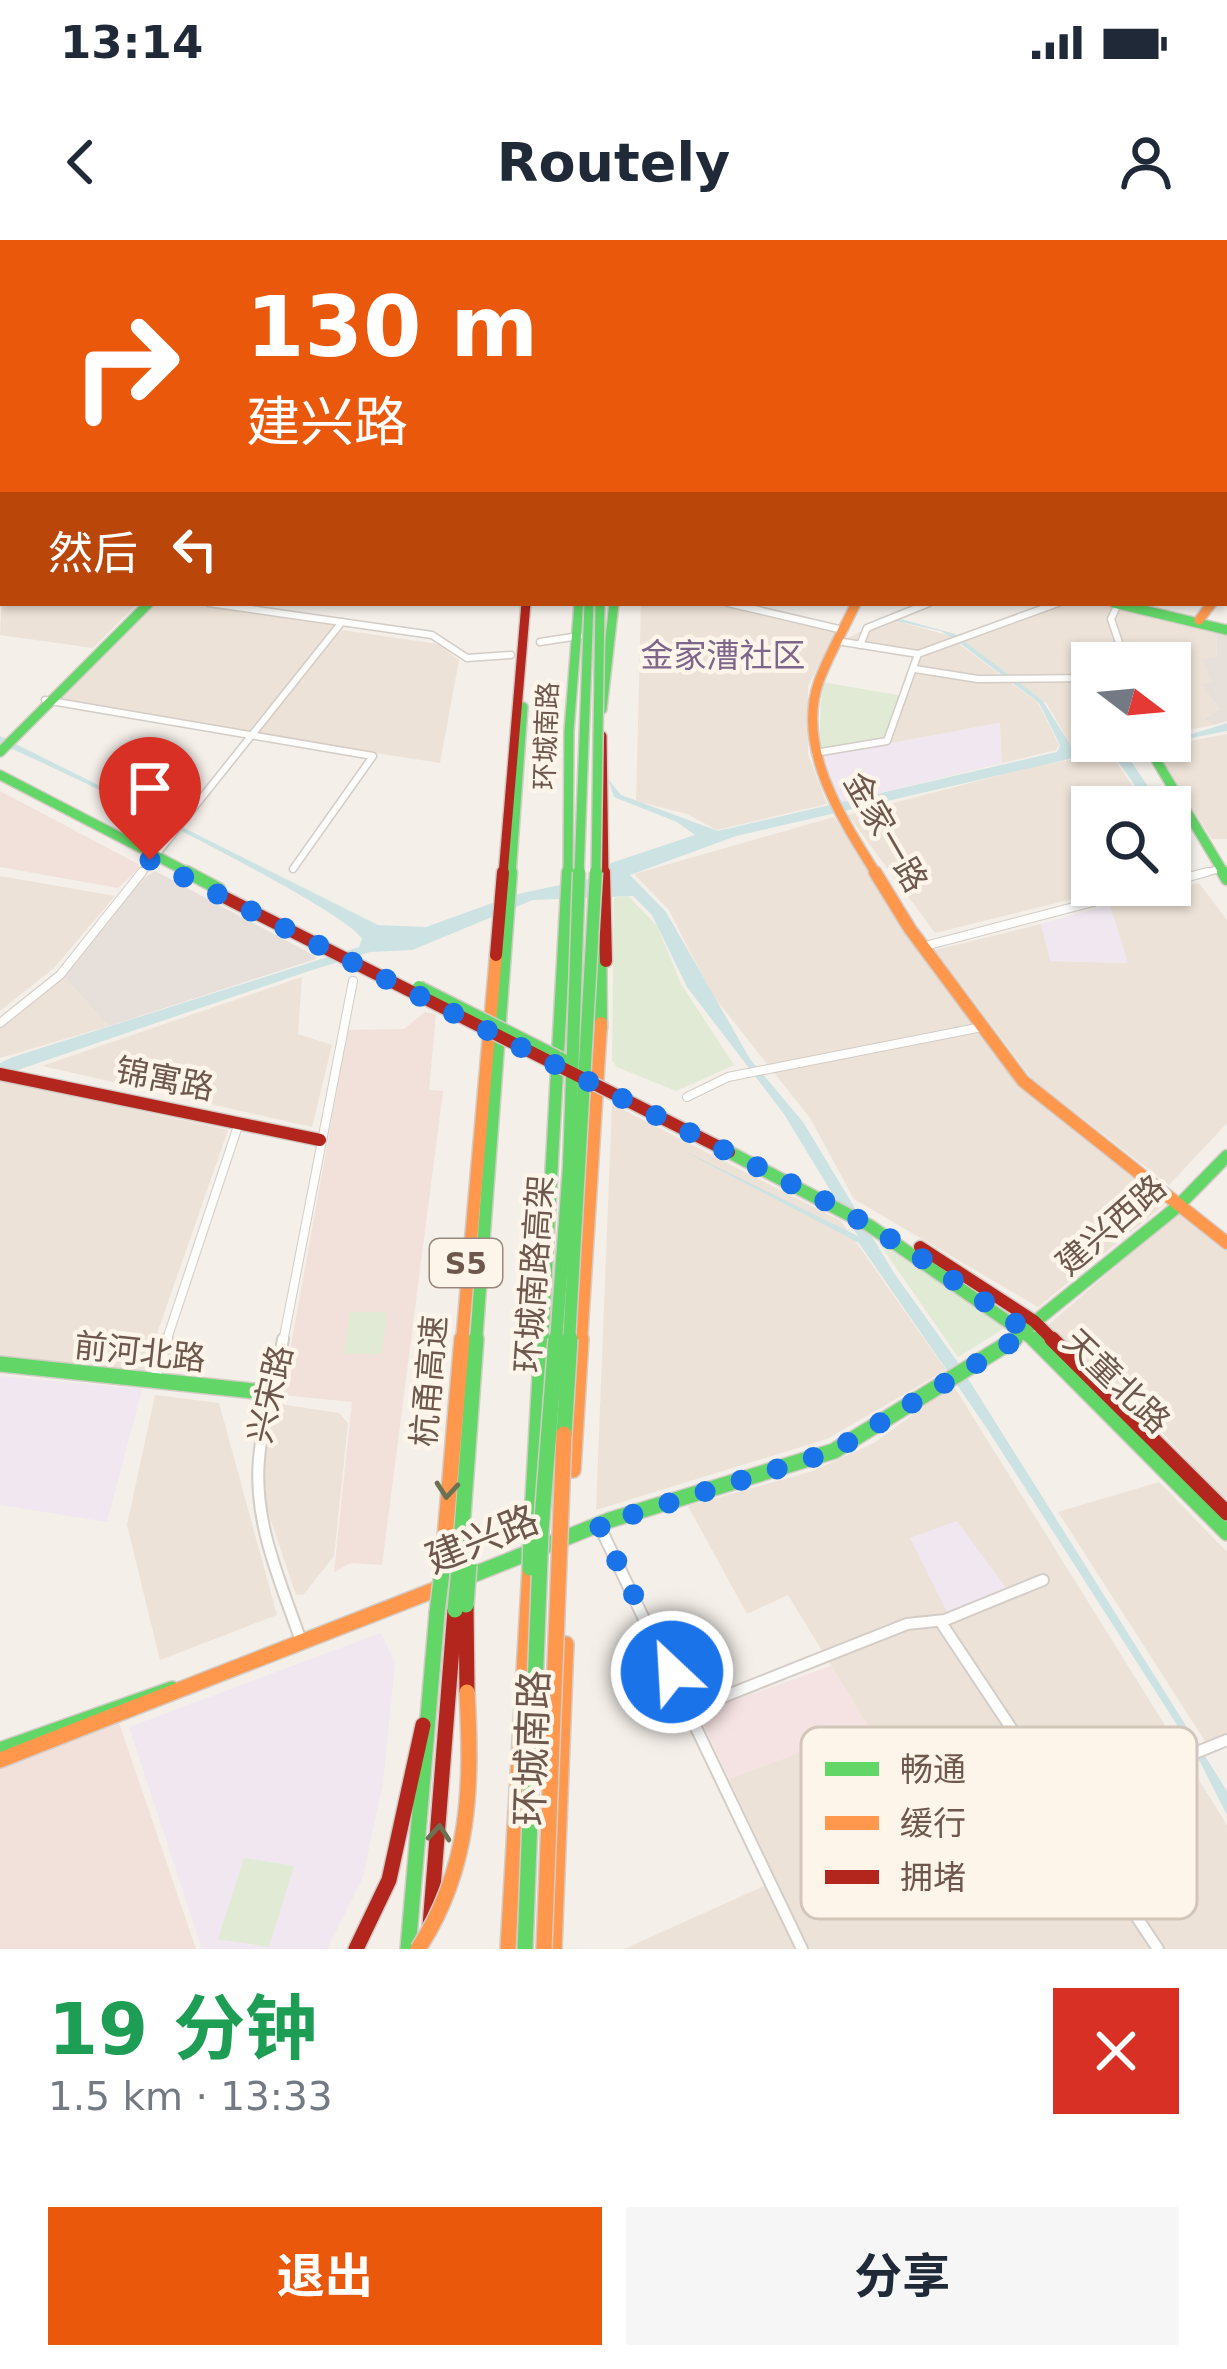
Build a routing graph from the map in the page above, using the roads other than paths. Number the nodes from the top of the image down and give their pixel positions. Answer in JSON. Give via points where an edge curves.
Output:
{"nodes":[{"id":1,"x":143,"y":606,"type":"edge"},
{"id":2,"x":231,"y":606,"type":"edge"},
{"id":3,"x":265,"y":606,"type":"edge"},
{"id":4,"x":530,"y":606,"type":"edge"},
{"id":5,"x":580,"y":606,"type":"edge"},
{"id":6,"x":580,"y":606,"type":"edge"},
{"id":7,"x":590,"y":606,"type":"edge"},
{"id":8,"x":606,"y":606,"type":"edge"},
{"id":9,"x":607,"y":606,"type":"edge"},
{"id":10,"x":738,"y":606,"type":"edge"},
{"id":11,"x":855,"y":606,"type":"edge"},
{"id":12,"x":922,"y":606,"type":"edge"},
{"id":13,"x":1050,"y":606,"type":"edge"},
{"id":14,"x":1115,"y":606,"type":"edge"},
{"id":15,"x":1125,"y":606,"type":"edge"},
{"id":16,"x":1141,"y":606,"type":"edge"},
{"id":17,"x":1210,"y":606,"type":"edge"},
{"id":18,"x":261,"y":610,"type":"junction"},
{"id":19,"x":1199,"y":620,"type":"junction"},
{"id":20,"x":342,"y":622,"type":"junction"},
{"id":21,"x":1227,"y":628,"type":"edge"},
{"id":22,"x":575,"y":636,"type":"junction"},
{"id":23,"x":840,"y":636,"type":"junction"},
{"id":24,"x":610,"y":637,"type":"junction"},
{"id":25,"x":540,"y":642,"type":"dead end"},
{"id":26,"x":1119,"y":642,"type":"edge"},
{"id":27,"x":860,"y":645,"type":"junction"},
{"id":28,"x":918,"y":653,"type":"junction"},
{"id":29,"x":511,"y":655,"type":"dead end"},
{"id":30,"x":915,"y":669,"type":"junction"},
{"id":31,"x":1071,"y":678,"type":"edge"},
{"id":32,"x":592,"y":683,"type":"junction"},
{"id":33,"x":48,"y":701,"type":"junction"},
{"id":34,"x":249,"y":736,"type":"junction"},
{"id":35,"x":0,"y":748,"type":"edge"},
{"id":36,"x":815,"y":754,"type":"junction"},
{"id":37,"x":1157,"y":762,"type":"edge"},
{"id":38,"x":0,"y":778,"type":"edge"},
{"id":39,"x":596,"y":793,"type":"junction"},
{"id":40,"x":155,"y":859,"type":"junction"},
{"id":41,"x":293,"y":869,"type":"dead end"},
{"id":42,"x":1221,"y":873,"type":"edge"},
{"id":43,"x":1191,"y":876,"type":"edge"},
{"id":44,"x":1077,"y":906,"type":"edge"},
{"id":45,"x":501,"y":920,"type":"junction"},
{"id":46,"x":925,"y":946,"type":"junction"},
{"id":47,"x":353,"y":981,"type":"dead end"},
{"id":48,"x":0,"y":1023,"type":"edge"},
{"id":49,"x":984,"y":1027,"type":"junction"},
{"id":50,"x":601,"y":1028,"type":"junction"},
{"id":51,"x":0,"y":1075,"type":"edge"},
{"id":52,"x":687,"y":1097,"type":"dead end"},
{"id":53,"x":240,"y":1121,"type":"junction"},
{"id":54,"x":320,"y":1140,"type":"junction"},
{"id":55,"x":1227,"y":1156,"type":"edge"},
{"id":56,"x":837,"y":1203,"type":"junction"},
{"id":57,"x":1177,"y":1207,"type":"junction"},
{"id":58,"x":1227,"y":1243,"type":"edge"},
{"id":59,"x":1032,"y":1328,"type":"junction"},
{"id":60,"x":0,"y":1366,"type":"edge"},
{"id":61,"x":154,"y":1380,"type":"junction"},
{"id":62,"x":273,"y":1395,"type":"junction"},
{"id":63,"x":1227,"y":1513,"type":"edge"},
{"id":64,"x":599,"y":1525,"type":"junction"},
{"id":65,"x":1227,"y":1533,"type":"edge"},
{"id":66,"x":1043,"y":1580,"type":"dead end"},
{"id":67,"x":460,"y":1607,"type":"junction"},
{"id":68,"x":940,"y":1621,"type":"junction"},
{"id":69,"x":302,"y":1643,"type":"junction"},
{"id":70,"x":435,"y":1655,"type":"junction"},
{"id":71,"x":216,"y":1677,"type":"junction"},
{"id":72,"x":690,"y":1710,"type":"junction"},
{"id":73,"x":1008,"y":1727,"type":"edge"},
{"id":74,"x":0,"y":1750,"type":"edge"},
{"id":75,"x":0,"y":1760,"type":"edge"},
{"id":76,"x":1137,"y":1919,"type":"edge"},
{"id":77,"x":356,"y":1949,"type":"edge"},
{"id":78,"x":408,"y":1949,"type":"edge"},
{"id":79,"x":418,"y":1949,"type":"edge"},
{"id":80,"x":428,"y":1949,"type":"edge"},
{"id":81,"x":508,"y":1949,"type":"edge"},
{"id":82,"x":526,"y":1949,"type":"edge"},
{"id":83,"x":544,"y":1949,"type":"edge"},
{"id":84,"x":554,"y":1949,"type":"edge"},
{"id":85,"x":802,"y":1949,"type":"edge"},
{"id":86,"x":1158,"y":1949,"type":"edge"}],
"edges":[{"from":1,"to":33,"type":"main road"},
{"from":2,"to":18,"type":"street"},
{"from":3,"to":18,"type":"street"},
{"from":4,"to":45,"type":"main road","name":"杭甬高速","number":"S5"},
{"from":5,"to":22,"type":"main road","name":"环城南路"},
{"from":6,"to":32,"type":"main road","bridge":true},
{"from":7,"to":32,"type":"main road","name":"环城南路高架","bridge":true},
{"from":8,"to":32,"type":"main road","bridge":true},
{"from":9,"to":24,"type":"main road","name":"环城南路"},
{"from":10,"to":23,"type":"street"},
{"from":11,"to":23,"type":"main road","name":"金家一路"},
{"from":12,"to":27,"type":"street","via":[[867,628]]},
{"from":13,"to":28,"type":"street"},
{"from":14,"to":26,"type":"street"},
{"from":15,"to":21,"type":"main road"},
{"from":16,"to":19,"type":"main road"},
{"from":17,"to":19,"type":"main road"},
{"from":18,"to":20,"type":"street"},
{"from":19,"to":21,"type":"main road"},
{"from":20,"to":29,"type":"street","via":[[432,635],[467,658]]},
{"from":20,"to":34,"type":"street"},
{"from":22,"to":24,"type":"street"},
{"from":22,"to":25,"type":"street"},
{"from":22,"to":81,"type":"main road","name":"环城南路","bridge":true,"via":[[568,904]]},
{"from":23,"to":27,"type":"street"},
{"from":23,"to":36,"type":"main road","name":"金家一路","via":[[818,684]]},
{"from":24,"to":50,"type":"main road","name":"环城南路","via":[[601,719],[609,913]]},
{"from":27,"to":28,"type":"street"},
{"from":28,"to":30,"type":"street"},
{"from":30,"to":31,"type":"street","via":[[978,679]]},
{"from":30,"to":36,"type":"street","via":[[887,741]]},
{"from":32,"to":39,"type":"main road","name":"环城南路高架","bridge":true},
{"from":32,"to":82,"type":"main road","name":"环城南路高架","bridge":true,"via":[[569,1166],[541,1532]]},
{"from":33,"to":34,"type":"street"},
{"from":33,"to":35,"type":"main road"},
{"from":33,"to":35,"type":"main road"},
{"from":34,"to":40,"type":"street"},
{"from":34,"to":41,"type":"street","via":[[374,756]]},
{"from":36,"to":46,"type":"main road","name":"金家一路","via":[[854,838]]},
{"from":37,"to":42,"type":"main road"},
{"from":38,"to":40,"type":"main road","name":"天童北路"},
{"from":39,"to":50,"type":"main road","bridge":true},
{"from":39,"to":83,"type":"main road","name":"环城南路高架","bridge":true},
{"from":40,"to":48,"type":"street","via":[[60,975]]},
{"from":40,"to":56,"type":"main road","name":"天童北路","bridge":true},
{"from":42,"to":43,"type":"street"},
{"from":44,"to":46,"type":"street"},
{"from":45,"to":67,"type":"main road","name":"杭甬高速","number":"S5","bridge":true},
{"from":45,"to":70,"type":"main road","name":"杭甬高速","number":"S5","one_way":true,"bridge":true},
{"from":46,"to":49,"type":"main road","name":"金家一路"},
{"from":47,"to":54,"type":"street","name":"兴宋路"},
{"from":49,"to":52,"type":"street","via":[[728,1077]]},
{"from":49,"to":57,"type":"main road","name":"金家一路","via":[[1023,1081]]},
{"from":50,"to":84,"type":"main road","name":"环城南路","bridge":true,"via":[[568,1525]]},
{"from":51,"to":53,"type":"main road","name":"锦寓路"},
{"from":53,"to":54,"type":"main road","name":"锦寓路"},
{"from":53,"to":61,"type":"street"},
{"from":54,"to":62,"type":"street","name":"兴宋路"},
{"from":55,"to":57,"type":"main road","name":"建兴西路"},
{"from":56,"to":59,"type":"main road","name":"天童北路"},
{"from":56,"to":59,"type":"main road","name":"天童北路"},
{"from":57,"to":58,"type":"main road","name":"金家一路"},
{"from":57,"to":59,"type":"main road","name":"建兴西路"},
{"from":59,"to":63,"type":"main road","name":"天童北路"},
{"from":59,"to":64,"type":"main road","name":"建兴路","via":[[834,1451]]},
{"from":59,"to":65,"type":"main road","name":"天童北路"},
{"from":60,"to":61,"type":"main road","name":"前河北路"},
{"from":60,"to":62,"type":"main road","name":"前河北路"},
{"from":61,"to":62,"type":"main road","name":"前河北路"},
{"from":62,"to":69,"type":"street","name":"兴宋路","via":[[254,1483]]},
{"from":64,"to":69,"type":"main road","name":"建兴路"},
{"from":64,"to":72,"type":"street"},
{"from":66,"to":68,"type":"street"},
{"from":67,"to":79,"type":"main road","bridge":true,"via":[[472,1819],[449,1908]]},
{"from":80,"to":67,"type":"main road","one_way":true},
{"from":68,"to":72,"type":"street","via":[[907,1624]]},
{"from":68,"to":73,"type":"street"},
{"from":69,"to":71,"type":"main road","name":"建兴路"},
{"from":70,"to":77,"type":"main road","via":[[405,1823]]},
{"from":70,"to":78,"type":"main road","name":"杭甬高速","number":"S5"},
{"from":71,"to":74,"type":"main road"},
{"from":71,"to":75,"type":"main road"},
{"from":72,"to":85,"type":"street"},
{"from":76,"to":86,"type":"street"}]}
